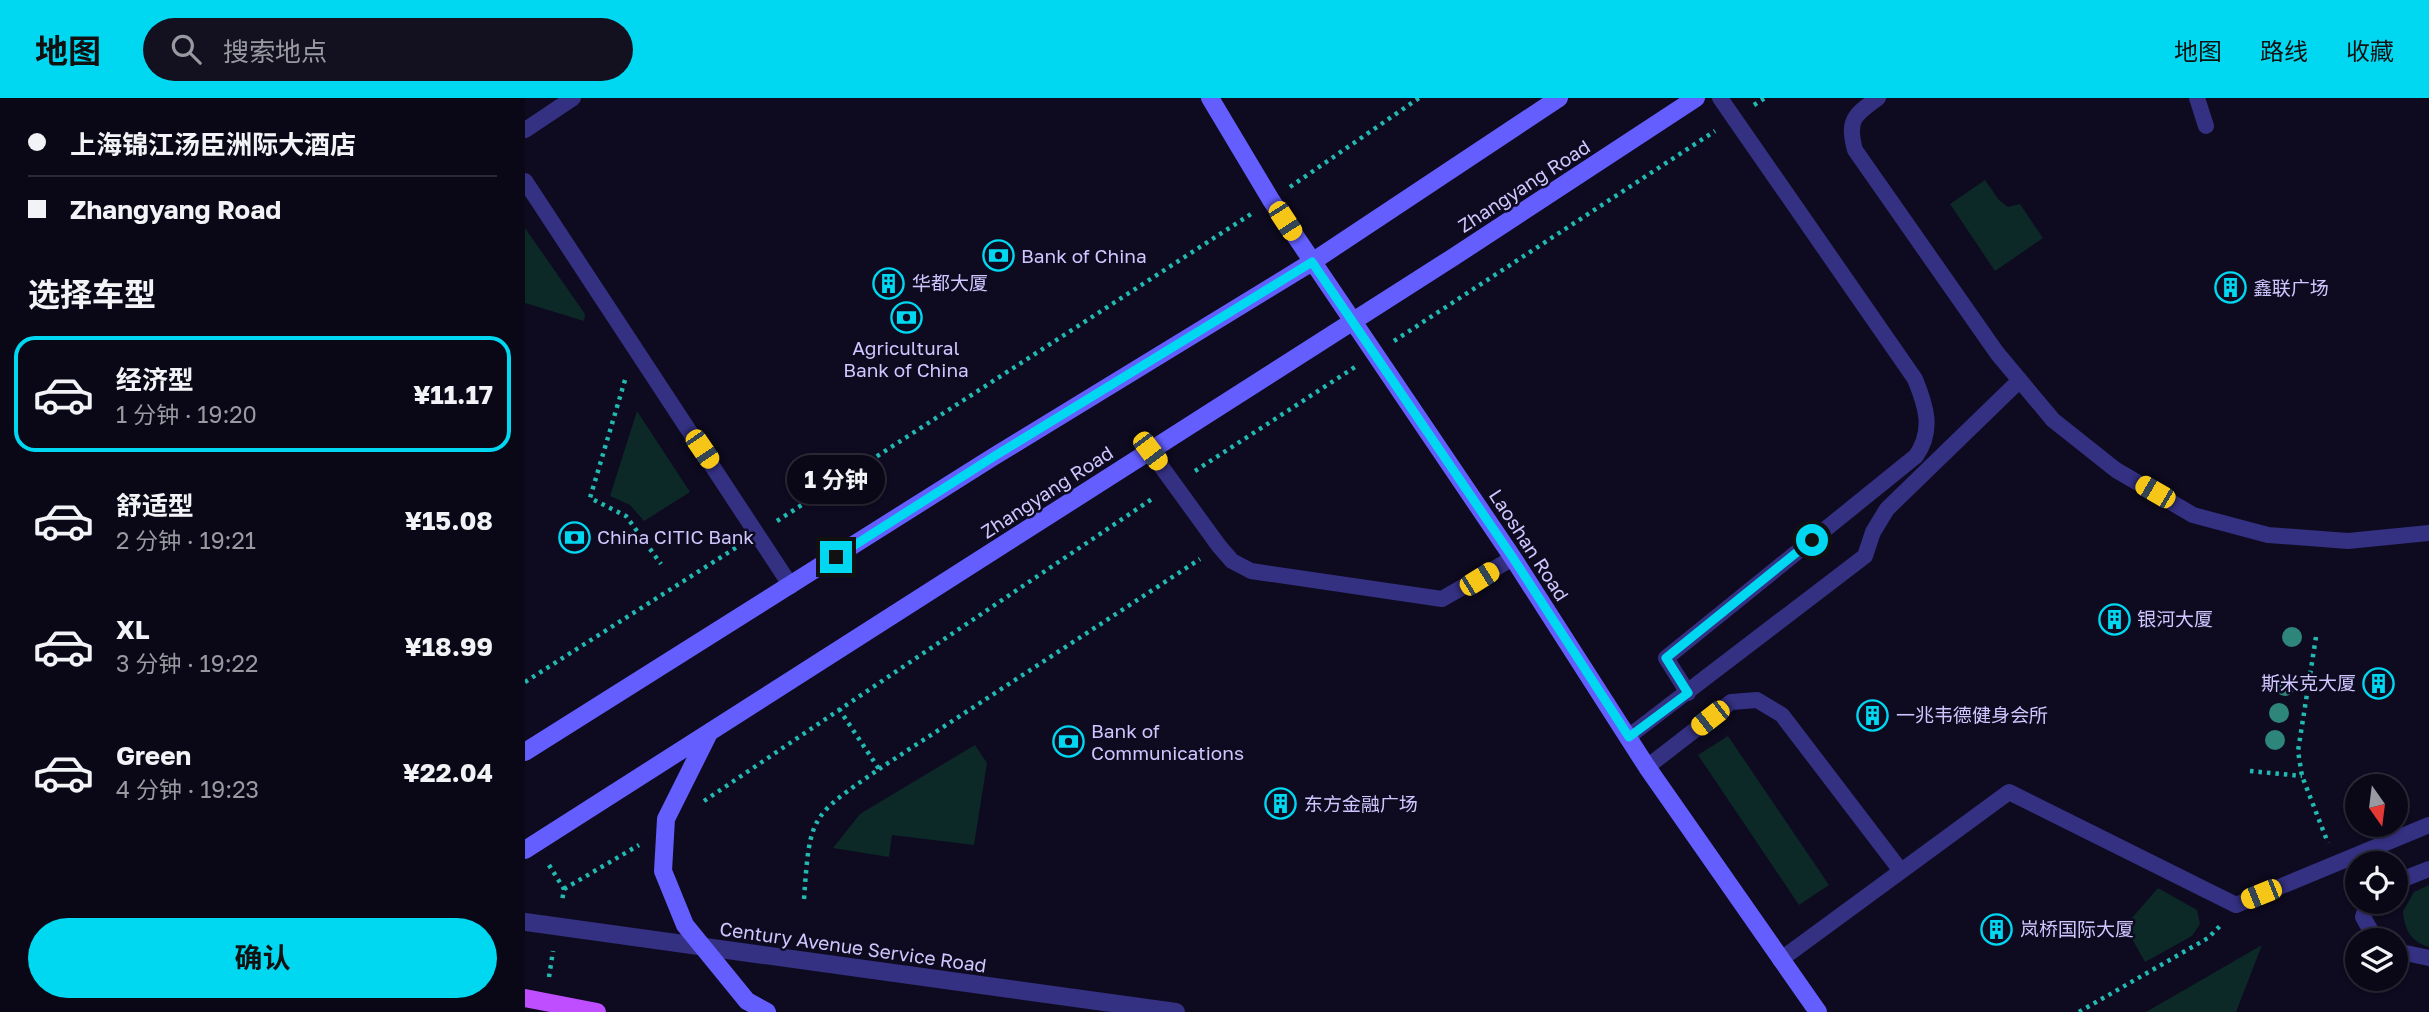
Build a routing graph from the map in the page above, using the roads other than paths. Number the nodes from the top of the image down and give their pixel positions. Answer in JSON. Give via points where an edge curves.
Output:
{"nodes":[{"id":1,"x":573,"y":98,"type":"edge"},
{"id":2,"x":1210,"y":98,"type":"edge"},
{"id":3,"x":1559,"y":98,"type":"edge"},
{"id":4,"x":1696,"y":98,"type":"edge"},
{"id":5,"x":1720,"y":98,"type":"edge"},
{"id":6,"x":1878,"y":98,"type":"edge"},
{"id":7,"x":2197,"y":98,"type":"edge"},
{"id":8,"x":2206,"y":126,"type":"dead end"},
{"id":9,"x":525,"y":130,"type":"edge"},
{"id":10,"x":525,"y":181,"type":"edge"},
{"id":11,"x":1312,"y":262,"type":"junction"},
{"id":12,"x":1353,"y":322,"type":"junction"},
{"id":13,"x":2020,"y":380,"type":"junction"},
{"id":14,"x":1150,"y":451,"type":"junction"},
{"id":15,"x":2429,"y":533,"type":"edge"},
{"id":16,"x":1513,"y":558,"type":"junction"},
{"id":17,"x":792,"y":586,"type":"junction"},
{"id":18,"x":632,"y":686,"type":"junction"},
{"id":19,"x":1688,"y":693,"type":"junction"},
{"id":20,"x":709,"y":733,"type":"junction"},
{"id":21,"x":1629,"y":737,"type":"junction"},
{"id":22,"x":525,"y":739,"type":"edge"},
{"id":23,"x":525,"y":752,"type":"edge"},
{"id":24,"x":1647,"y":767,"type":"junction"},
{"id":25,"x":2429,"y":825,"type":"edge"},
{"id":26,"x":525,"y":850,"type":"edge"},
{"id":27,"x":2429,"y":869,"type":"edge"},
{"id":28,"x":1901,"y":871,"type":"junction"},
{"id":29,"x":2408,"y":877,"type":"edge"},
{"id":30,"x":525,"y":922,"type":"edge"},
{"id":31,"x":704,"y":948,"type":"junction"},
{"id":32,"x":2408,"y":954,"type":"edge"},
{"id":33,"x":2429,"y":958,"type":"edge"},
{"id":34,"x":1780,"y":960,"type":"junction"},
{"id":35,"x":525,"y":998,"type":"edge"},
{"id":36,"x":597,"y":1012,"type":"edge"},
{"id":37,"x":767,"y":1012,"type":"edge"},
{"id":38,"x":1176,"y":1012,"type":"edge"},
{"id":39,"x":1818,"y":1012,"type":"edge"}],
"edges":[{"from":1,"to":9,"type":"lane"},
{"from":2,"to":11,"type":"main road","name":"Laoshan Road"},
{"from":3,"to":11,"type":"main road"},
{"from":4,"to":12,"type":"main road","name":"Zhangyang Road"},
{"from":5,"to":19,"type":"lane","via":[[1915,379],[1926,406],[1927,431],[1916,456],[1666,658]]},
{"from":6,"to":13,"type":"lane","via":[[1858,112],[1850,130],[1855,150],[1997,354]]},
{"from":7,"to":8,"type":"lane"},
{"from":10,"to":17,"type":"lane"},
{"from":11,"to":12,"type":"main road","name":"Laoshan Road"},
{"from":11,"to":17,"type":"main road"},
{"from":12,"to":14,"type":"main road","name":"Zhangyang Road"},
{"from":12,"to":16,"type":"main road","name":"Laoshan Road"},
{"from":13,"to":15,"type":"lane","via":[[2053,420],[2116,470],[2193,515],[2269,535],[2348,541]]},
{"from":13,"to":19,"type":"lane","via":[[1887,509],[1865,556]]},
{"from":14,"to":16,"type":"lane","via":[[1219,546],[1232,561],[1251,571],[1442,599]]},
{"from":14,"to":20,"type":"main road","name":"Zhangyang Road"},
{"from":16,"to":21,"type":"main road","name":"Laoshan Road"},
{"from":17,"to":18,"type":"main road"},
{"from":18,"to":22,"type":"main road"},
{"from":18,"to":23,"type":"main road"},
{"from":19,"to":21,"type":"lane"},
{"from":20,"to":26,"type":"main road","name":"Zhangyang Road"},
{"from":20,"to":31,"type":"main road","via":[[666,819],[663,871],[685,925]]},
{"from":21,"to":24,"type":"main road","name":"Laoshan Road"},
{"from":24,"to":28,"type":"lane","via":[[1731,702],[1757,699],[1782,715]]},
{"from":24,"to":34,"type":"main road","name":"Laoshan Road"},
{"from":25,"to":28,"type":"lane","via":[[2235,905],[2009,792]]},
{"from":27,"to":29,"type":"lane"},
{"from":28,"to":34,"type":"lane"},
{"from":30,"to":31,"type":"street","name":"Century Avenue Service Road"},
{"from":31,"to":37,"type":"main road","via":[[747,1001]]},
{"from":31,"to":38,"type":"street","name":"Century Avenue Service Road"},
{"from":32,"to":33,"type":"lane"},
{"from":34,"to":39,"type":"main road","name":"Laoshan Road"},
{"from":35,"to":36,"type":"main road"}]}
